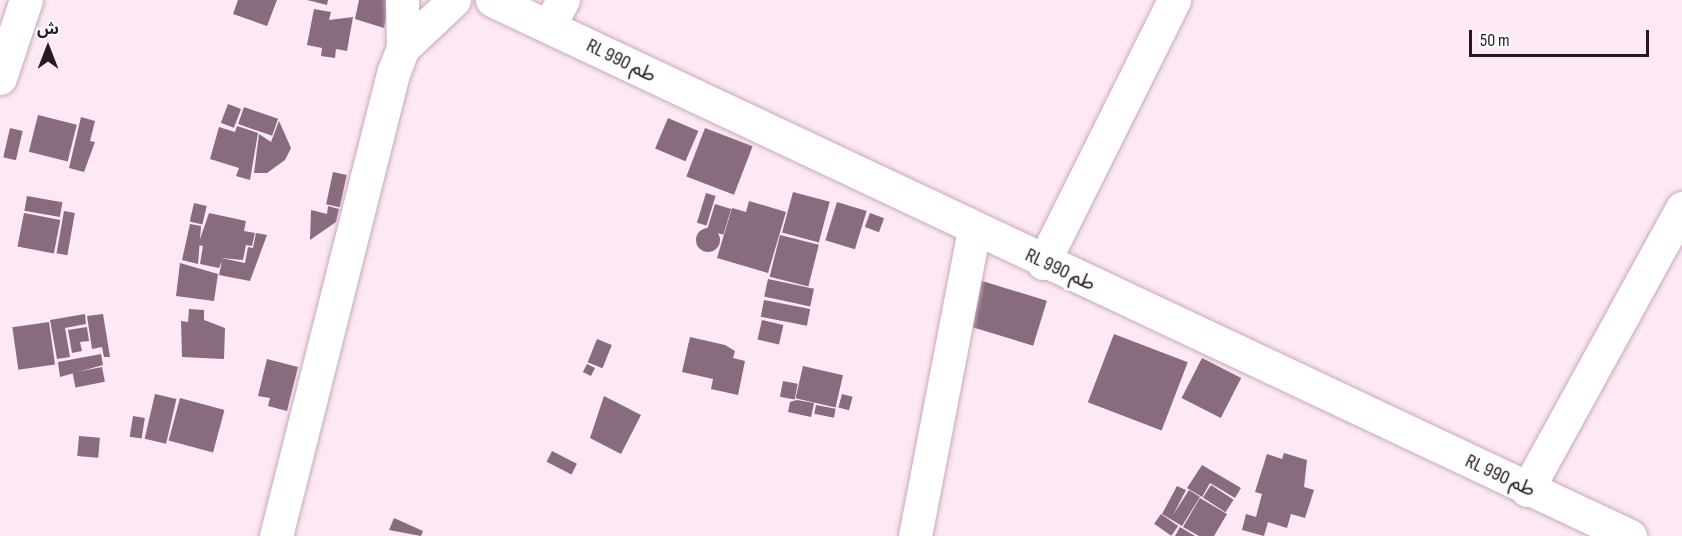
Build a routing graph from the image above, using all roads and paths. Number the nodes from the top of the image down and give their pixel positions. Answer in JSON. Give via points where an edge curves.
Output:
{"nodes":[{"id":1,"x":26,"y":0,"type":"edge"},
{"id":2,"x":402,"y":0,"type":"edge"},
{"id":3,"x":454,"y":0,"type":"edge"},
{"id":4,"x":492,"y":0,"type":"edge"},
{"id":5,"x":1174,"y":0,"type":"edge"},
{"id":6,"x":556,"y":13,"type":"edge"},
{"id":7,"x":403,"y":48,"type":"junction"},
{"id":8,"x":0,"y":78,"type":"edge"},
{"id":9,"x":1682,"y":208,"type":"edge"},
{"id":10,"x":974,"y":230,"type":"junction"},
{"id":11,"x":1043,"y":263,"type":"junction"},
{"id":12,"x":1527,"y":490,"type":"junction"},
{"id":13,"x":276,"y":536,"type":"edge"},
{"id":14,"x":915,"y":536,"type":"edge"},
{"id":15,"x":1630,"y":536,"type":"edge"}],
"edges":[{"from":1,"to":8,"type":"street"},
{"from":2,"to":7,"type":"street"},
{"from":3,"to":7,"type":"street"},
{"from":4,"to":6,"type":"street","name":"RL طم 990"},
{"from":5,"to":11,"type":"street"},
{"from":6,"to":10,"type":"street","name":"RL طم 990"},
{"from":7,"to":13,"type":"street"},
{"from":9,"to":12,"type":"street"},
{"from":10,"to":11,"type":"street","name":"RL طم 990"},
{"from":10,"to":14,"type":"street"},
{"from":11,"to":12,"type":"street","name":"RL طم 990"},
{"from":12,"to":15,"type":"street","name":"RL طم 990"}]}
